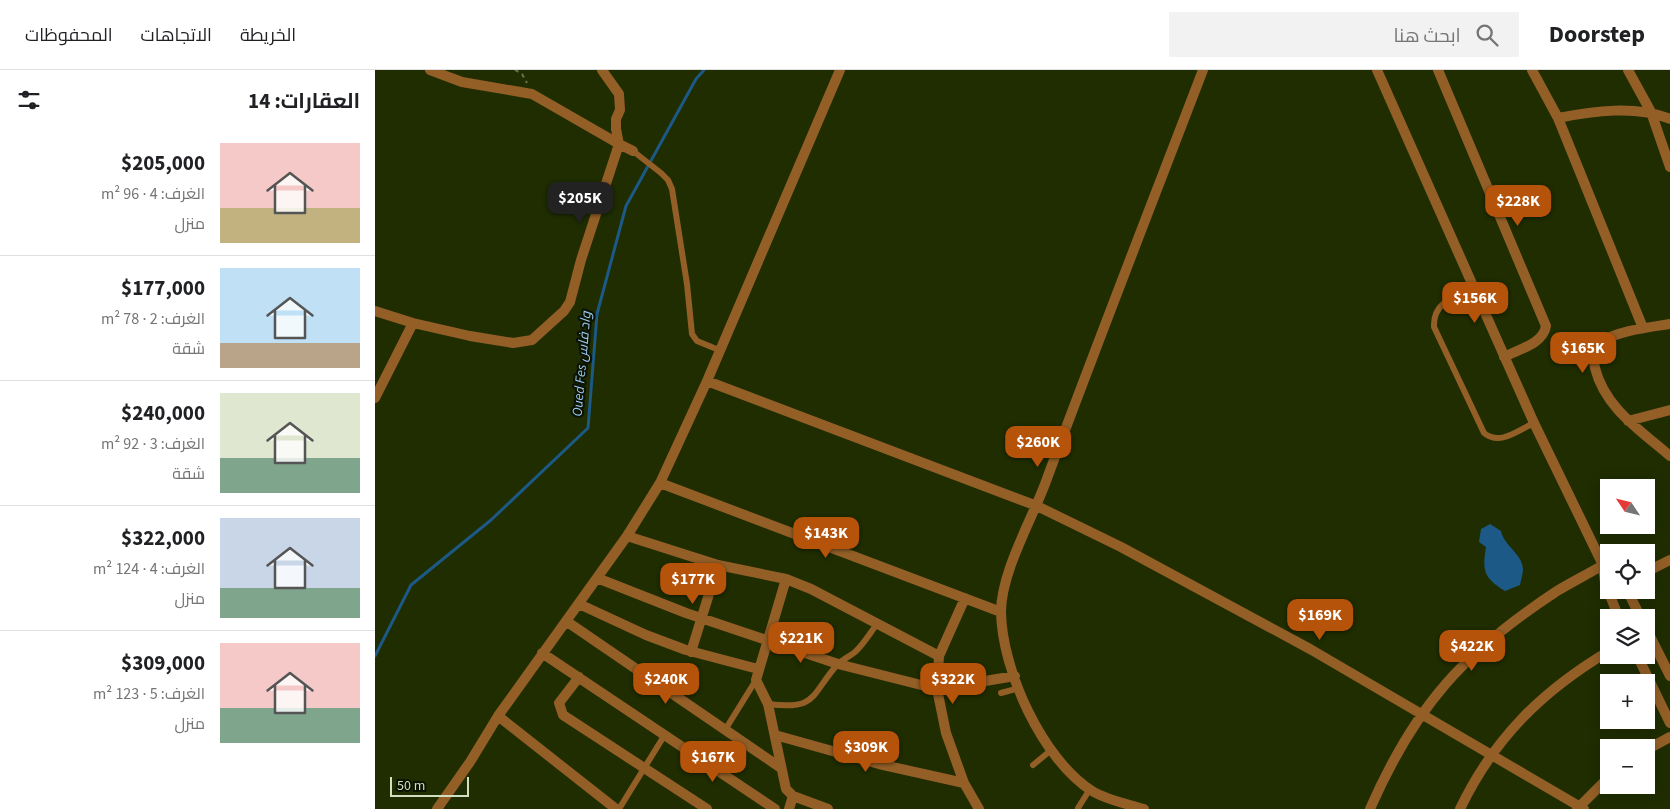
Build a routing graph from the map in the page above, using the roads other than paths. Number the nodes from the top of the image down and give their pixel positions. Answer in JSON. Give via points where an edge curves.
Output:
{"nodes":[{"id":1,"x":430,"y":70,"type":"edge"},
{"id":2,"x":602,"y":70,"type":"edge"},
{"id":3,"x":840,"y":70,"type":"edge"},
{"id":4,"x":1203,"y":70,"type":"edge"},
{"id":5,"x":1377,"y":70,"type":"edge"},
{"id":6,"x":1438,"y":70,"type":"edge"},
{"id":7,"x":1532,"y":70,"type":"edge"},
{"id":8,"x":1628,"y":70,"type":"edge"},
{"id":9,"x":1651,"y":112,"type":"junction"},
{"id":10,"x":1558,"y":118,"type":"junction"},
{"id":11,"x":1670,"y":119,"type":"edge"},
{"id":12,"x":619,"y":144,"type":"junction"},
{"id":13,"x":633,"y":151,"type":"joint"},
{"id":14,"x":1670,"y":167,"type":"edge"},
{"id":15,"x":1474,"y":290,"type":"junction"},
{"id":16,"x":375,"y":311,"type":"edge"},
{"id":17,"x":413,"y":323,"type":"junction"},
{"id":18,"x":1670,"y":324,"type":"edge"},
{"id":19,"x":1643,"y":328,"type":"junction"},
{"id":20,"x":719,"y":350,"type":"junction"},
{"id":21,"x":1503,"y":357,"type":"junction"},
{"id":22,"x":707,"y":381,"type":"junction"},
{"id":23,"x":375,"y":398,"type":"edge"},
{"id":24,"x":1670,"y":410,"type":"edge"},
{"id":25,"x":1629,"y":421,"type":"junction"},
{"id":26,"x":1534,"y":423,"type":"junction"},
{"id":27,"x":1670,"y":456,"type":"edge"},
{"id":28,"x":660,"y":483,"type":"junction"},
{"id":29,"x":1037,"y":506,"type":"junction"},
{"id":30,"x":627,"y":536,"type":"junction"},
{"id":31,"x":1600,"y":552,"type":"edge"},
{"id":32,"x":1670,"y":560,"type":"edge"},
{"id":33,"x":718,"y":565,"type":"junction"},
{"id":34,"x":1655,"y":568,"type":"edge"},
{"id":35,"x":1600,"y":570,"type":"edge"},
{"id":36,"x":597,"y":578,"type":"junction"},
{"id":37,"x":786,"y":579,"type":"junction"},
{"id":38,"x":965,"y":598,"type":"junction"},
{"id":39,"x":579,"y":604,"type":"junction"},
{"id":40,"x":1001,"y":612,"type":"junction"},
{"id":41,"x":702,"y":618,"type":"junction"},
{"id":42,"x":566,"y":621,"type":"junction"},
{"id":43,"x":877,"y":624,"type":"junction"},
{"id":44,"x":769,"y":639,"type":"junction"},
{"id":45,"x":1655,"y":646,"type":"edge"},
{"id":46,"x":691,"y":652,"type":"junction"},
{"id":47,"x":542,"y":654,"type":"junction"},
{"id":48,"x":939,"y":656,"type":"junction"},
{"id":49,"x":1600,"y":657,"type":"edge"},
{"id":50,"x":838,"y":664,"type":"junction"},
{"id":51,"x":1641,"y":664,"type":"edge"},
{"id":52,"x":757,"y":674,"type":"junction"},
{"id":53,"x":1015,"y":676,"type":"junction"},
{"id":54,"x":1670,"y":676,"type":"edge"},
{"id":55,"x":579,"y":677,"type":"junction"},
{"id":56,"x":1019,"y":688,"type":"junction"},
{"id":57,"x":937,"y":689,"type":"junction"},
{"id":58,"x":1001,"y":693,"type":"dead end"},
{"id":59,"x":767,"y":704,"type":"junction"},
{"id":60,"x":1421,"y":714,"type":"junction"},
{"id":61,"x":497,"y":716,"type":"junction"},
{"id":62,"x":1670,"y":723,"type":"edge"},
{"id":63,"x":725,"y":730,"type":"junction"},
{"id":64,"x":775,"y":735,"type":"junction"},
{"id":65,"x":664,"y":736,"type":"junction"},
{"id":66,"x":1670,"y":737,"type":"edge"},
{"id":67,"x":1655,"y":745,"type":"edge"},
{"id":68,"x":1050,"y":751,"type":"junction"},
{"id":69,"x":1490,"y":755,"type":"junction"},
{"id":70,"x":1033,"y":765,"type":"dead end"},
{"id":71,"x":645,"y":768,"type":"junction"},
{"id":72,"x":781,"y":768,"type":"junction"},
{"id":73,"x":964,"y":784,"type":"junction"},
{"id":74,"x":1600,"y":787,"type":"edge"},
{"id":75,"x":1090,"y":789,"type":"junction"},
{"id":76,"x":793,"y":796,"type":"junction"},
{"id":77,"x":1078,"y":808,"type":"edge"},
{"id":78,"x":1580,"y":808,"type":"edge"},
{"id":79,"x":437,"y":809,"type":"edge"},
{"id":80,"x":617,"y":809,"type":"edge"},
{"id":81,"x":707,"y":809,"type":"edge"},
{"id":82,"x":775,"y":809,"type":"edge"},
{"id":83,"x":789,"y":809,"type":"edge"},
{"id":84,"x":828,"y":809,"type":"edge"},
{"id":85,"x":979,"y":809,"type":"edge"},
{"id":86,"x":1144,"y":809,"type":"edge"},
{"id":87,"x":1370,"y":809,"type":"edge"},
{"id":88,"x":1460,"y":809,"type":"edge"}],
"edges":[{"from":1,"to":12,"type":"street","via":[[462,82],[532,94]]},
{"from":2,"to":12,"type":"street","via":[[619,94],[620,110],[616,119]]},
{"from":3,"to":20,"type":"street"},
{"from":4,"to":29,"type":"street","via":[[1105,320]]},
{"from":5,"to":15,"type":"street"},
{"from":6,"to":21,"type":"street","via":[[1546,326],[1545,334],[1538,340]]},
{"from":7,"to":10,"type":"street"},
{"from":8,"to":9,"type":"street"},
{"from":9,"to":10,"type":"street","via":[[1579,114]]},
{"from":9,"to":11,"type":"street"},
{"from":9,"to":14,"type":"street"},
{"from":10,"to":19,"type":"street"},
{"from":12,"to":13,"type":"street"},
{"from":12,"to":17,"type":"street","via":[[570,302],[532,340],[513,343]]},
{"from":13,"to":20,"type":"lane","via":[[661,173],[671,189],[692,334],[697,341]]},
{"from":15,"to":21,"type":"street"},
{"from":15,"to":26,"type":"lane","via":[[1443,302],[1434,316],[1434,327],[1484,432],[1499,440]]},
{"from":16,"to":17,"type":"street"},
{"from":17,"to":23,"type":"street"},
{"from":18,"to":19,"type":"street"},
{"from":19,"to":25,"type":"street","via":[[1607,339],[1594,353],[1593,362],[1605,394],[1613,407]]},
{"from":20,"to":22,"type":"street"},
{"from":21,"to":26,"type":"street"},
{"from":22,"to":28,"type":"street"},
{"from":22,"to":29,"type":"street"},
{"from":24,"to":25,"type":"street"},
{"from":25,"to":27,"type":"street"},
{"from":26,"to":31,"type":"street"},
{"from":28,"to":30,"type":"street"},
{"from":28,"to":38,"type":"street"},
{"from":29,"to":40,"type":"street","via":[[1007,577]]},
{"from":29,"to":60,"type":"street","via":[[1121,547]]},
{"from":30,"to":33,"type":"street"},
{"from":30,"to":36,"type":"street"},
{"from":32,"to":34,"type":"street"},
{"from":33,"to":37,"type":"street"},
{"from":33,"to":41,"type":"street"},
{"from":35,"to":60,"type":"street","via":[[1559,590],[1486,643],[1442,686]]},
{"from":36,"to":39,"type":"street"},
{"from":36,"to":41,"type":"street"},
{"from":37,"to":43,"type":"street"},
{"from":37,"to":44,"type":"street"},
{"from":38,"to":40,"type":"street"},
{"from":38,"to":48,"type":"street"},
{"from":39,"to":42,"type":"street"},
{"from":39,"to":46,"type":"street"},
{"from":40,"to":53,"type":"street","via":[[1005,644]]},
{"from":41,"to":44,"type":"street"},
{"from":41,"to":46,"type":"street"},
{"from":42,"to":47,"type":"street"},
{"from":42,"to":63,"type":"street"},
{"from":43,"to":48,"type":"street"},
{"from":43,"to":50,"type":"lane","via":[[857,650]]},
{"from":44,"to":50,"type":"street"},
{"from":44,"to":52,"type":"street"},
{"from":45,"to":54,"type":"street"},
{"from":46,"to":52,"type":"street"},
{"from":47,"to":55,"type":"street"},
{"from":47,"to":61,"type":"street"},
{"from":48,"to":57,"type":"street"},
{"from":49,"to":69,"type":"street","via":[[1571,675],[1536,704]]},
{"from":50,"to":57,"type":"street"},
{"from":50,"to":59,"type":"lane","via":[[808,701],[785,706]]},
{"from":51,"to":62,"type":"street"},
{"from":52,"to":59,"type":"street"},
{"from":52,"to":63,"type":"lane"},
{"from":53,"to":56,"type":"street"},
{"from":53,"to":57,"type":"street"},
{"from":55,"to":65,"type":"street"},
{"from":55,"to":71,"type":"street","via":[[559,703],[563,714]]},
{"from":56,"to":58,"type":"lane"},
{"from":56,"to":68,"type":"street"},
{"from":57,"to":73,"type":"street","via":[[946,733]]},
{"from":59,"to":64,"type":"street"},
{"from":60,"to":69,"type":"street"},
{"from":60,"to":87,"type":"street","via":[[1395,757]]},
{"from":61,"to":79,"type":"street"},
{"from":61,"to":80,"type":"street"},
{"from":63,"to":72,"type":"street"},
{"from":64,"to":72,"type":"street"},
{"from":64,"to":73,"type":"street"},
{"from":65,"to":71,"type":"lane"},
{"from":65,"to":82,"type":"street"},
{"from":66,"to":67,"type":"street"},
{"from":68,"to":70,"type":"lane"},
{"from":68,"to":75,"type":"street"},
{"from":69,"to":78,"type":"street"},
{"from":69,"to":88,"type":"street"},
{"from":71,"to":80,"type":"lane"},
{"from":71,"to":81,"type":"street"},
{"from":72,"to":76,"type":"street","via":[[786,789]]},
{"from":73,"to":85,"type":"street"},
{"from":74,"to":78,"type":"street"},
{"from":75,"to":77,"type":"lane"},
{"from":75,"to":86,"type":"street"},
{"from":76,"to":83,"type":"street"},
{"from":76,"to":84,"type":"street"}]}
